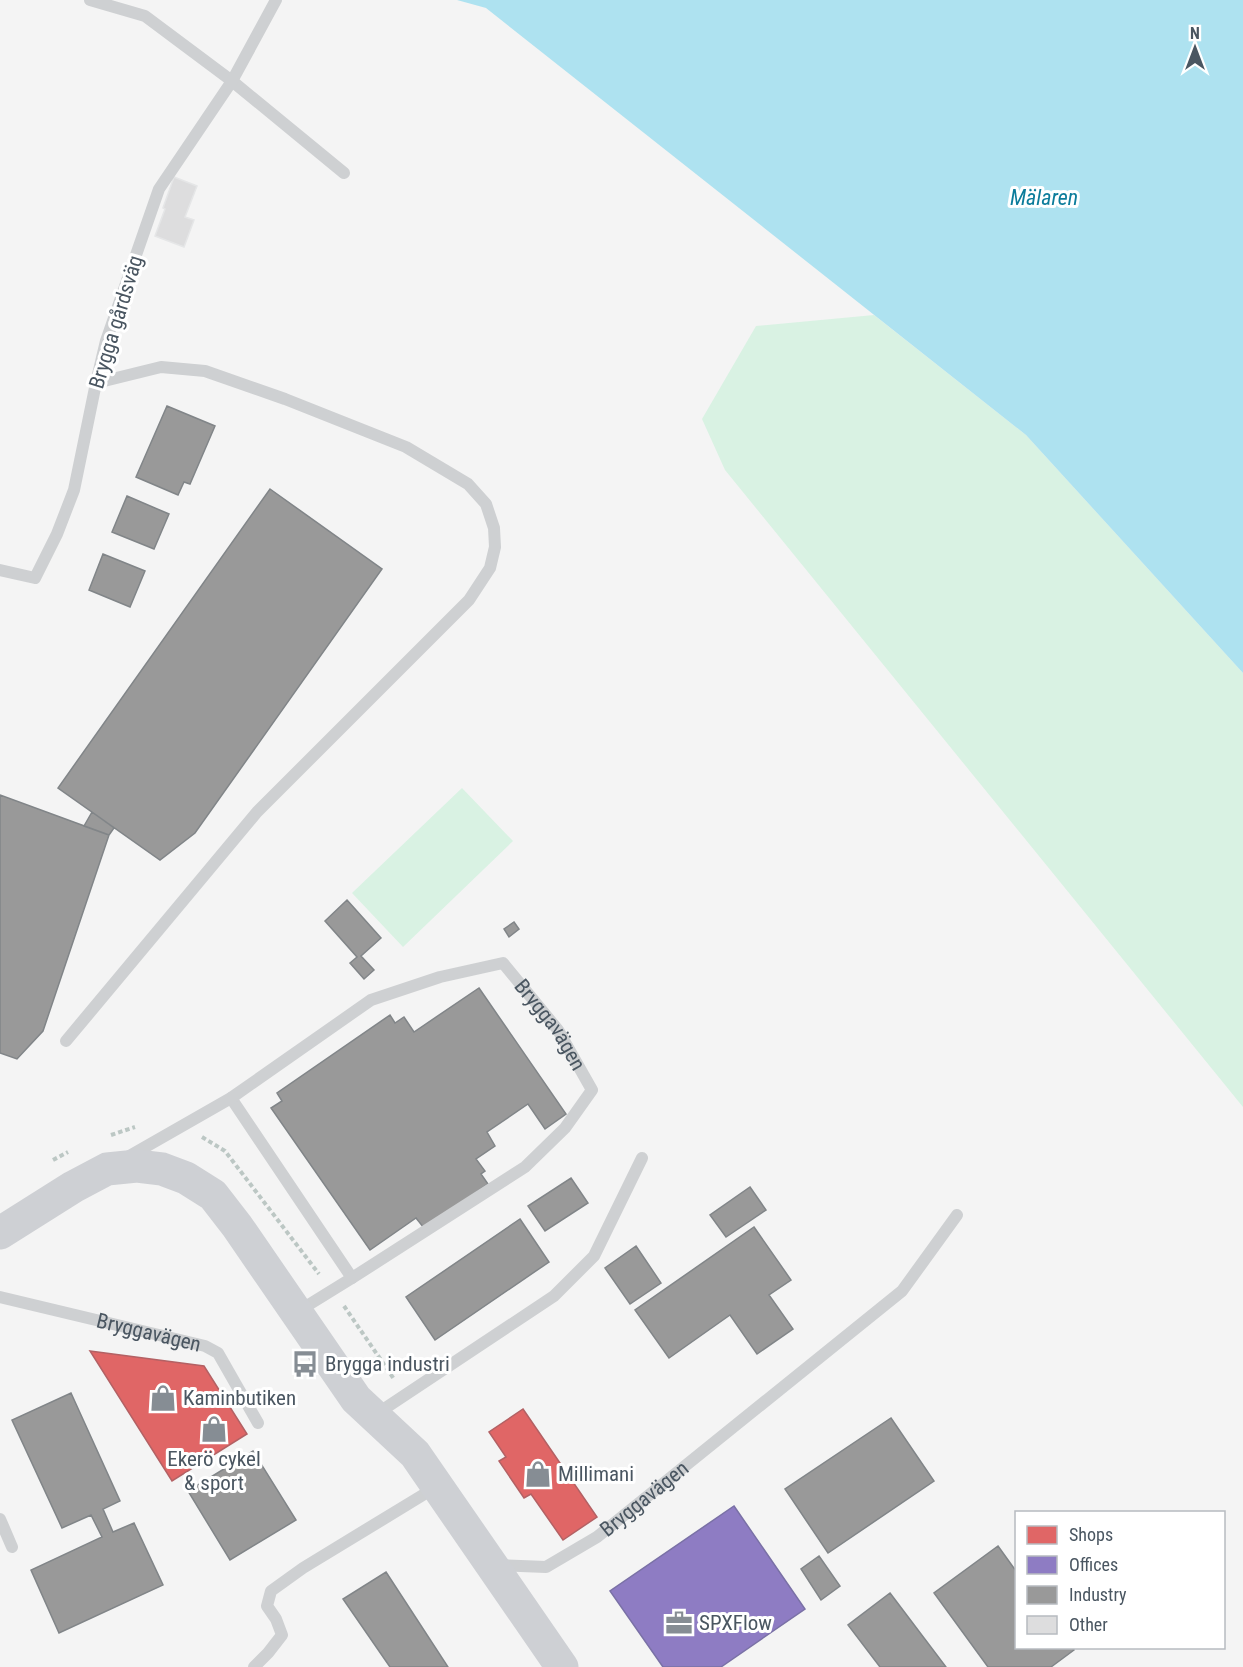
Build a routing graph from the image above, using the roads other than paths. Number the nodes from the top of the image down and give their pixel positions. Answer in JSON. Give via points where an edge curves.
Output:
{"nodes":[{"id":1,"x":90,"y":0,"type":"edge"},
{"id":2,"x":276,"y":0,"type":"edge"},
{"id":3,"x":232,"y":81,"type":"junction"},
{"id":4,"x":344,"y":173,"type":"dead end"},
{"id":5,"x":96,"y":383,"type":"junction"},
{"id":6,"x":0,"y":570,"type":"edge"},
{"id":7,"x":66,"y":1041,"type":"dead end"},
{"id":8,"x":231,"y":1098,"type":"junction"},
{"id":9,"x":642,"y":1158,"type":"dead end"},
{"id":10,"x":107,"y":1168,"type":"junction"},
{"id":11,"x":957,"y":1215,"type":"dead end"},
{"id":12,"x":0,"y":1233,"type":"edge"},
{"id":13,"x":351,"y":1278,"type":"junction"},
{"id":14,"x":0,"y":1297,"type":"edge"},
{"id":15,"x":296,"y":1312,"type":"junction"},
{"id":16,"x":374,"y":1416,"type":"junction"},
{"id":17,"x":258,"y":1423,"type":"dead end"},
{"id":18,"x":437,"y":1486,"type":"junction"},
{"id":19,"x":0,"y":1519,"type":"edge"},
{"id":20,"x":12,"y":1547,"type":"dead end"},
{"id":21,"x":492,"y":1565,"type":"junction"},
{"id":22,"x":254,"y":1667,"type":"edge"},
{"id":23,"x":562,"y":1667,"type":"edge"}],
"edges":[{"from":1,"to":3,"type":"lane","via":[[145,16]]},
{"from":2,"to":3,"type":"lane","name":"Brygga gårdsväg"},
{"from":3,"to":4,"type":"lane"},
{"from":3,"to":5,"type":"lane","name":"Brygga gårdsväg","via":[[159,189],[106,341]]},
{"from":5,"to":6,"type":"lane","name":"Brygga gårdsväg","via":[[74,490],[35,578]]},
{"from":5,"to":7,"type":"lane","via":[[161,367],[205,371],[406,447],[468,483],[486,504],[495,547],[490,568],[469,600],[257,813]]},
{"from":8,"to":10,"type":"lane","name":"Bryggavägen"},
{"from":8,"to":13,"type":"lane"},
{"from":8,"to":13,"type":"lane","name":"Bryggavägen","via":[[371,1000],[440,977],[503,963],[558,1030],[592,1090],[565,1128],[525,1167]]},
{"from":9,"to":16,"type":"lane","via":[[594,1256],[554,1296]]},
{"from":10,"to":12,"type":"main road","name":"Bryggavägen"},
{"from":10,"to":15,"type":"main road","name":"Bryggavägen","via":[[162,1169],[213,1195]]},
{"from":11,"to":21,"type":"lane","name":"Bryggavägen","via":[[902,1291],[597,1537],[546,1567]]},
{"from":13,"to":15,"type":"lane","name":"Bryggavägen"},
{"from":14,"to":17,"type":"lane","name":"Bryggavägen","via":[[205,1346],[218,1353]]},
{"from":15,"to":16,"type":"main road","name":"Bryggavägen","via":[[356,1399]]},
{"from":16,"to":18,"type":"main road","name":"Bryggavägen","via":[[415,1454]]},
{"from":18,"to":21,"type":"main road","name":"Bryggavägen"},
{"from":18,"to":22,"type":"lane","via":[[272,1591],[267,1606],[282,1635]]},
{"from":19,"to":20,"type":"lane"},
{"from":21,"to":23,"type":"main road","name":"Bryggavägen"}]}
